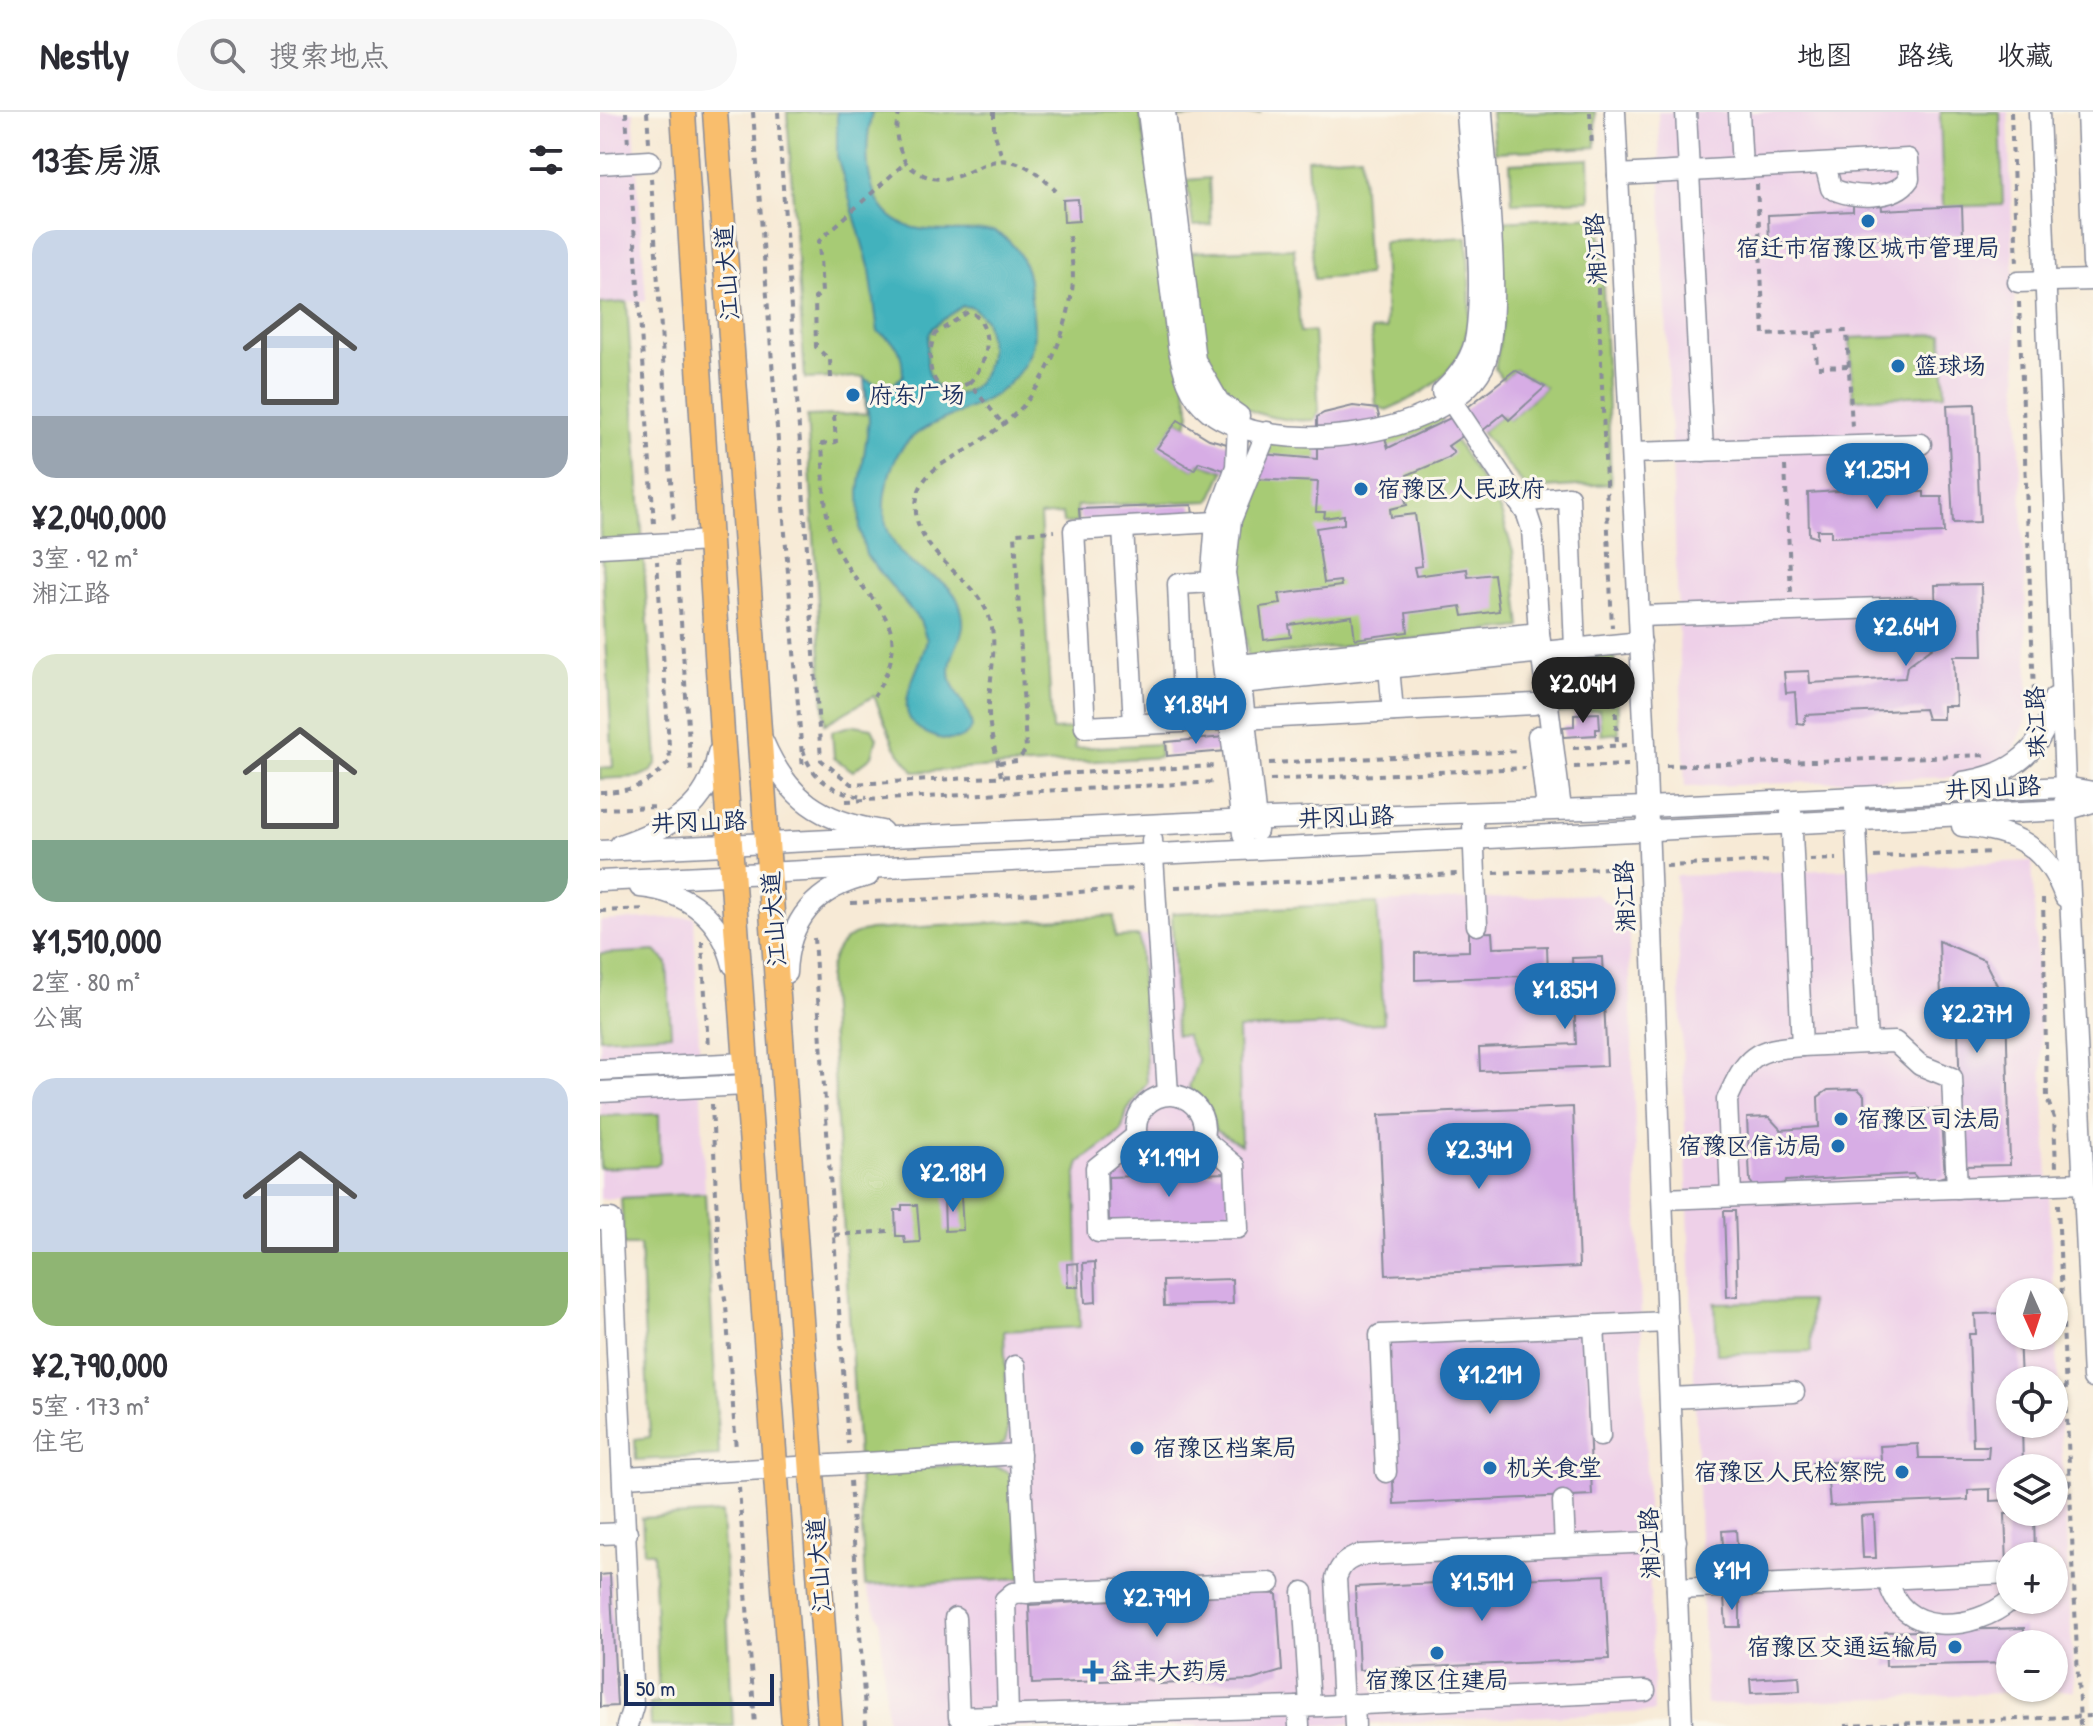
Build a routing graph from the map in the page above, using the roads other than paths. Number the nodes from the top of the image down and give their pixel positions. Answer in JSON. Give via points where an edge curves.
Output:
{"nodes":[{"id":1,"x":683,"y":112,"type":"edge"},
{"id":2,"x":715,"y":112,"type":"edge"},
{"id":3,"x":1148,"y":112,"type":"edge"},
{"id":4,"x":1165,"y":112,"type":"edge"},
{"id":5,"x":1467,"y":112,"type":"edge"},
{"id":6,"x":1482,"y":112,"type":"edge"},
{"id":7,"x":1615,"y":112,"type":"edge"},
{"id":8,"x":1686,"y":112,"type":"edge"},
{"id":9,"x":1739,"y":112,"type":"edge"},
{"id":10,"x":2039,"y":112,"type":"edge"},
{"id":11,"x":2087,"y":112,"type":"edge"},
{"id":12,"x":640,"y":162,"type":"road end"},
{"id":13,"x":600,"y":164,"type":"edge"},
{"id":14,"x":1825,"y":164,"type":"dead end"},
{"id":15,"x":1749,"y":168,"type":"junction"},
{"id":16,"x":1689,"y":171,"type":"junction"},
{"id":17,"x":1618,"y":175,"type":"junction"},
{"id":18,"x":2093,"y":264,"type":"edge"},
{"id":19,"x":2093,"y":280,"type":"edge"},
{"id":20,"x":2046,"y":281,"type":"junction"},
{"id":21,"x":2018,"y":282,"type":"road end"},
{"id":22,"x":1444,"y":402,"type":"junction"},
{"id":23,"x":1238,"y":424,"type":"junction"},
{"id":24,"x":1267,"y":432,"type":"junction"},
{"id":25,"x":1921,"y":444,"type":"dead end"},
{"id":26,"x":1703,"y":451,"type":"junction"},
{"id":27,"x":1632,"y":453,"type":"junction"},
{"id":28,"x":1519,"y":502,"type":"junction"},
{"id":29,"x":1216,"y":522,"type":"junction"},
{"id":30,"x":1123,"y":528,"type":"junction"},
{"id":31,"x":710,"y":541,"type":"junction"},
{"id":32,"x":600,"y":547,"type":"edge"},
{"id":33,"x":1213,"y":582,"type":"junction"},
{"id":34,"x":1912,"y":607,"type":"dead end"},
{"id":35,"x":1640,"y":616,"type":"junction"},
{"id":36,"x":1641,"y":642,"type":"junction"},
{"id":37,"x":1534,"y":643,"type":"junction"},
{"id":38,"x":1575,"y":649,"type":"junction"},
{"id":39,"x":2060,"y":658,"type":"junction"},
{"id":40,"x":1389,"y":668,"type":"junction"},
{"id":41,"x":1240,"y":674,"type":"junction"},
{"id":42,"x":1534,"y":704,"type":"junction"},
{"id":43,"x":1393,"y":711,"type":"junction"},
{"id":44,"x":1238,"y":718,"type":"junction"},
{"id":45,"x":1184,"y":721,"type":"junction"},
{"id":46,"x":1134,"y":724,"type":"junction"},
{"id":47,"x":722,"y":733,"type":"junction"},
{"id":48,"x":761,"y":737,"type":"junction"},
{"id":49,"x":1548,"y":758,"type":"junction"},
{"id":50,"x":2065,"y":787,"type":"junction"},
{"id":51,"x":2093,"y":792,"type":"edge"},
{"id":52,"x":1860,"y":797,"type":"junction"},
{"id":53,"x":1790,"y":800,"type":"junction"},
{"id":54,"x":2093,"y":802,"type":"edge"},
{"id":55,"x":1647,"y":807,"type":"junction"},
{"id":56,"x":1554,"y":810,"type":"junction"},
{"id":57,"x":2066,"y":810,"type":"junction"},
{"id":58,"x":1472,"y":812,"type":"junction"},
{"id":59,"x":1249,"y":820,"type":"junction"},
{"id":60,"x":1861,"y":820,"type":"junction"},
{"id":61,"x":1151,"y":824,"type":"junction"},
{"id":62,"x":1792,"y":824,"type":"junction"},
{"id":63,"x":1648,"y":831,"type":"junction"},
{"id":64,"x":918,"y":837,"type":"junction"},
{"id":65,"x":1473,"y":838,"type":"junction"},
{"id":66,"x":769,"y":846,"type":"junction"},
{"id":67,"x":730,"y":847,"type":"junction"},
{"id":68,"x":1251,"y":847,"type":"junction"},
{"id":69,"x":601,"y":851,"type":"edge"},
{"id":70,"x":1153,"y":852,"type":"junction"},
{"id":71,"x":920,"y":865,"type":"junction"},
{"id":72,"x":771,"y":873,"type":"junction"},
{"id":73,"x":732,"y":875,"type":"junction"},
{"id":74,"x":600,"y":882,"type":"edge"},
{"id":75,"x":2070,"y":912,"type":"junction"},
{"id":76,"x":1477,"y":925,"type":"dead end"},
{"id":77,"x":741,"y":998,"type":"junction"},
{"id":78,"x":1867,"y":1043,"type":"junction"},
{"id":79,"x":783,"y":1045,"type":"junction"},
{"id":80,"x":1802,"y":1046,"type":"junction"},
{"id":81,"x":600,"y":1070,"type":"edge"},
{"id":82,"x":746,"y":1074,"type":"junction"},
{"id":83,"x":600,"y":1092,"type":"edge"},
{"id":84,"x":1168,"y":1094,"type":"junction"},
{"id":85,"x":1136,"y":1136,"type":"junction"},
{"id":86,"x":1203,"y":1139,"type":"junction"},
{"id":87,"x":2088,"y":1162,"type":"edge"},
{"id":88,"x":2083,"y":1183,"type":"junction"},
{"id":89,"x":1957,"y":1188,"type":"junction"},
{"id":90,"x":1731,"y":1196,"type":"junction"},
{"id":91,"x":1663,"y":1199,"type":"junction"},
{"id":92,"x":600,"y":1219,"type":"edge"},
{"id":93,"x":1667,"y":1322,"type":"junction"},
{"id":94,"x":1594,"y":1325,"type":"junction"},
{"id":95,"x":1015,"y":1366,"type":"dead end"},
{"id":96,"x":2093,"y":1378,"type":"edge"},
{"id":97,"x":1794,"y":1392,"type":"dead end"},
{"id":98,"x":1670,"y":1398,"type":"junction"},
{"id":99,"x":1600,"y":1436,"type":"dead end"},
{"id":100,"x":1020,"y":1454,"type":"junction"},
{"id":101,"x":812,"y":1468,"type":"junction"},
{"id":102,"x":775,"y":1470,"type":"junction"},
{"id":103,"x":1386,"y":1472,"type":"dead end"},
{"id":104,"x":625,"y":1477,"type":"junction"},
{"id":105,"x":1563,"y":1501,"type":"dead end"},
{"id":106,"x":627,"y":1533,"type":"junction"},
{"id":107,"x":600,"y":1534,"type":"edge"},
{"id":108,"x":1676,"y":1541,"type":"junction"},
{"id":109,"x":1565,"y":1546,"type":"junction"},
{"id":110,"x":1996,"y":1574,"type":"edge"},
{"id":111,"x":1888,"y":1579,"type":"junction"},
{"id":112,"x":1270,"y":1583,"type":"dead end"},
{"id":113,"x":1677,"y":1589,"type":"junction"},
{"id":114,"x":784,"y":1592,"type":"junction"},
{"id":115,"x":1303,"y":1592,"type":"dead end"},
{"id":116,"x":1027,"y":1593,"type":"junction"},
{"id":117,"x":1996,"y":1610,"type":"edge"},
{"id":118,"x":955,"y":1618,"type":"dead end"},
{"id":119,"x":1645,"y":1691,"type":"dead end"},
{"id":120,"x":1348,"y":1704,"type":"junction"},
{"id":121,"x":1302,"y":1713,"type":"edge"},
{"id":122,"x":1008,"y":1716,"type":"junction"},
{"id":123,"x":1216,"y":1717,"type":"edge"},
{"id":124,"x":831,"y":1723,"type":"edge"},
{"id":125,"x":627,"y":1726,"type":"edge"},
{"id":126,"x":782,"y":1726,"type":"edge"},
{"id":127,"x":794,"y":1726,"type":"edge"},
{"id":128,"x":1355,"y":1726,"type":"edge"},
{"id":129,"x":1682,"y":1726,"type":"edge"}],
"edges":[{"from":1,"to":31,"type":"main road","name":"江山大道"},
{"from":2,"to":48,"type":"main road","name":"江山大道"},
{"from":3,"to":23,"type":"street","via":[[1183,374],[1209,411]]},
{"from":4,"to":5,"type":"street","via":[[1195,360],[1209,387],[1219,402],[1239,415],[1290,429],[1331,431],[1393,418],[1437,396],[1468,360],[1476,337],[1477,299]]},
{"from":6,"to":22,"type":"street","via":[[1492,331],[1477,376]]},
{"from":7,"to":17,"type":"street","name":"湘江路"},
{"from":8,"to":16,"type":"street"},
{"from":9,"to":15,"type":"street"},
{"from":10,"to":20,"type":"street","name":"珠江路"},
{"from":11,"to":18,"type":"street"},
{"from":12,"to":13,"type":"street"},
{"from":14,"to":15,"type":"street"},
{"from":15,"to":16,"type":"street"},
{"from":16,"to":17,"type":"street"},
{"from":16,"to":26,"type":"street"},
{"from":17,"to":27,"type":"street","name":"湘江路"},
{"from":19,"to":20,"type":"street"},
{"from":20,"to":21,"type":"street"},
{"from":20,"to":39,"type":"street","name":"珠江路"},
{"from":22,"to":24,"type":"street","via":[[1392,425],[1344,435]]},
{"from":22,"to":28,"type":"street"},
{"from":22,"to":37,"type":"street","via":[[1500,490],[1519,531]]},
{"from":23,"to":24,"type":"street"},
{"from":23,"to":29,"type":"street","via":[[1236,467]]},
{"from":24,"to":41,"type":"street","via":[[1231,520],[1225,573]]},
{"from":25,"to":26,"type":"street"},
{"from":26,"to":27,"type":"street"},
{"from":27,"to":35,"type":"street","name":"湘江路"},
{"from":28,"to":37,"type":"street","via":[[1532,529]]},
{"from":28,"to":38,"type":"street","via":[[1569,497]]},
{"from":29,"to":30,"type":"street"},
{"from":29,"to":33,"type":"street"},
{"from":30,"to":46,"type":"street"},
{"from":30,"to":46,"type":"street","via":[[1074,530],[1085,727]]},
{"from":31,"to":32,"type":"street"},
{"from":31,"to":47,"type":"main road","name":"江山大道"},
{"from":33,"to":44,"type":"street"},
{"from":33,"to":45,"type":"street","via":[[1178,584]]},
{"from":34,"to":35,"type":"street"},
{"from":35,"to":36,"type":"street","name":"湘江路"},
{"from":36,"to":38,"type":"street"},
{"from":36,"to":55,"type":"street","name":"湘江路"},
{"from":37,"to":38,"type":"street"},
{"from":37,"to":40,"type":"street"},
{"from":37,"to":41,"type":"street"},
{"from":37,"to":42,"type":"street"},
{"from":37,"to":49,"type":"street"},
{"from":39,"to":50,"type":"street","name":"珠江路"},
{"from":39,"to":52,"type":"street","via":[[2050,720],[2023,760],[1975,781]]},
{"from":40,"to":41,"type":"street"},
{"from":40,"to":43,"type":"street"},
{"from":41,"to":44,"type":"street"},
{"from":42,"to":43,"type":"street"},
{"from":42,"to":49,"type":"street"},
{"from":43,"to":44,"type":"street"},
{"from":44,"to":45,"type":"street"},
{"from":44,"to":59,"type":"street"},
{"from":45,"to":46,"type":"street"},
{"from":47,"to":67,"type":"main road","name":"江山大道"},
{"from":47,"to":69,"type":"street","via":[[712,782],[693,806],[656,833]]},
{"from":48,"to":64,"type":"street","via":[[790,790],[805,803],[852,826]]},
{"from":48,"to":66,"type":"main road","name":"江山大道"},
{"from":49,"to":56,"type":"street"},
{"from":50,"to":51,"type":"street","name":"井冈山路"},
{"from":50,"to":52,"type":"street","name":"井冈山路"},
{"from":50,"to":57,"type":"street","name":"珠江路"},
{"from":52,"to":53,"type":"street","name":"井冈山路"},
{"from":52,"to":60,"type":"street"},
{"from":53,"to":55,"type":"street","name":"井冈山路"},
{"from":53,"to":62,"type":"street"},
{"from":54,"to":57,"type":"street","name":"井冈山路"},
{"from":55,"to":56,"type":"street","name":"井冈山路"},
{"from":55,"to":63,"type":"street","name":"湘江路"},
{"from":56,"to":58,"type":"street","name":"井冈山路"},
{"from":57,"to":60,"type":"street","name":"井冈山路"},
{"from":57,"to":75,"type":"street","name":"珠江路"},
{"from":58,"to":59,"type":"street","name":"井冈山路"},
{"from":58,"to":65,"type":"street"},
{"from":59,"to":61,"type":"street","name":"井冈山路"},
{"from":59,"to":68,"type":"street"},
{"from":60,"to":62,"type":"street","name":"井冈山路"},
{"from":60,"to":75,"type":"street","via":[[1993,828],[2035,851],[2058,878]]},
{"from":60,"to":78,"type":"street","via":[[1857,858]]},
{"from":61,"to":64,"type":"street","name":"井冈山路"},
{"from":61,"to":70,"type":"street"},
{"from":62,"to":63,"type":"street","name":"井冈山路"},
{"from":62,"to":80,"type":"street"},
{"from":63,"to":65,"type":"street","name":"井冈山路"},
{"from":63,"to":91,"type":"street","name":"湘江路"},
{"from":64,"to":66,"type":"street","name":"井冈山路"},
{"from":65,"to":68,"type":"street","name":"井冈山路"},
{"from":65,"to":76,"type":"street"},
{"from":66,"to":67,"type":"street","name":"井冈山路"},
{"from":66,"to":72,"type":"main road","name":"江山大道"},
{"from":67,"to":69,"type":"street","name":"井冈山路"},
{"from":67,"to":73,"type":"main road","name":"江山大道"},
{"from":68,"to":70,"type":"street","name":"井冈山路"},
{"from":70,"to":71,"type":"street","name":"井冈山路"},
{"from":70,"to":84,"type":"street"},
{"from":71,"to":72,"type":"street","name":"井冈山路"},
{"from":71,"to":79,"type":"street","via":[[831,889],[796,924],[787,947]]},
{"from":72,"to":73,"type":"street","name":"井冈山路"},
{"from":72,"to":79,"type":"main road","name":"江山大道"},
{"from":73,"to":74,"type":"street","name":"井冈山路"},
{"from":73,"to":77,"type":"main road","name":"江山大道"},
{"from":74,"to":77,"type":"street","via":[[656,889],[699,907],[716,924],[728,948]]},
{"from":75,"to":87,"type":"street","name":"珠江路"},
{"from":77,"to":82,"type":"main road","name":"江山大道"},
{"from":78,"to":80,"type":"street"},
{"from":78,"to":89,"type":"street","via":[[1895,1042],[1920,1065],[1952,1078]]},
{"from":79,"to":101,"type":"main road","name":"江山大道"},
{"from":80,"to":90,"type":"street","via":[[1761,1051],[1747,1064],[1727,1100]]},
{"from":81,"to":82,"type":"street"},
{"from":82,"to":83,"type":"street"},
{"from":82,"to":102,"type":"main road","name":"江山大道"},
{"from":84,"to":85,"type":"street","via":[[1139,1113]]},
{"from":84,"to":86,"type":"street","via":[[1198,1108]]},
{"from":85,"to":86,"type":"street","via":[[1149,1156],[1170,1163],[1190,1157]]},
{"from":85,"to":86,"type":"street","via":[[1096,1168],[1098,1232],[1238,1228],[1235,1166]]},
{"from":87,"to":88,"type":"street","name":"珠江路"},
{"from":88,"to":89,"type":"street"},
{"from":88,"to":96,"type":"street","name":"珠江路"},
{"from":89,"to":90,"type":"street"},
{"from":90,"to":91,"type":"street"},
{"from":91,"to":93,"type":"street","name":"湘江路"},
{"from":92,"to":104,"type":"street","via":[[611,1219]]},
{"from":93,"to":94,"type":"street"},
{"from":93,"to":98,"type":"street","name":"湘江路"},
{"from":94,"to":99,"type":"street"},
{"from":94,"to":103,"type":"street","via":[[1380,1335]]},
{"from":95,"to":100,"type":"street"},
{"from":97,"to":98,"type":"street"},
{"from":98,"to":108,"type":"street","name":"湘江路"},
{"from":100,"to":101,"type":"street"},
{"from":100,"to":116,"type":"street"},
{"from":101,"to":102,"type":"street"},
{"from":101,"to":124,"type":"main road","name":"江山大道"},
{"from":102,"to":104,"type":"street"},
{"from":102,"to":114,"type":"main road","name":"江山大道"},
{"from":104,"to":106,"type":"street"},
{"from":105,"to":109,"type":"street"},
{"from":106,"to":107,"type":"street"},
{"from":106,"to":125,"type":"street","via":[[633,1706]]},
{"from":108,"to":109,"type":"street"},
{"from":108,"to":113,"type":"street","name":"湘江路"},
{"from":109,"to":120,"type":"street","via":[[1348,1559],[1336,1578]]},
{"from":110,"to":111,"type":"street"},
{"from":111,"to":113,"type":"street"},
{"from":111,"to":117,"type":"street","via":[[1897,1606],[1930,1623],[1984,1618]]},
{"from":112,"to":116,"type":"street"},
{"from":113,"to":129,"type":"street","name":"湘江路"},
{"from":114,"to":126,"type":"main road"},
{"from":114,"to":127,"type":"main road","name":"江山大道"},
{"from":115,"to":121,"type":"street"},
{"from":116,"to":122,"type":"street","via":[[1013,1593],[1005,1600]]},
{"from":118,"to":122,"type":"street","via":[[959,1717]]},
{"from":119,"to":120,"type":"street"},
{"from":120,"to":121,"type":"street"},
{"from":120,"to":128,"type":"street"},
{"from":121,"to":123,"type":"street"},
{"from":122,"to":123,"type":"street"}]}
